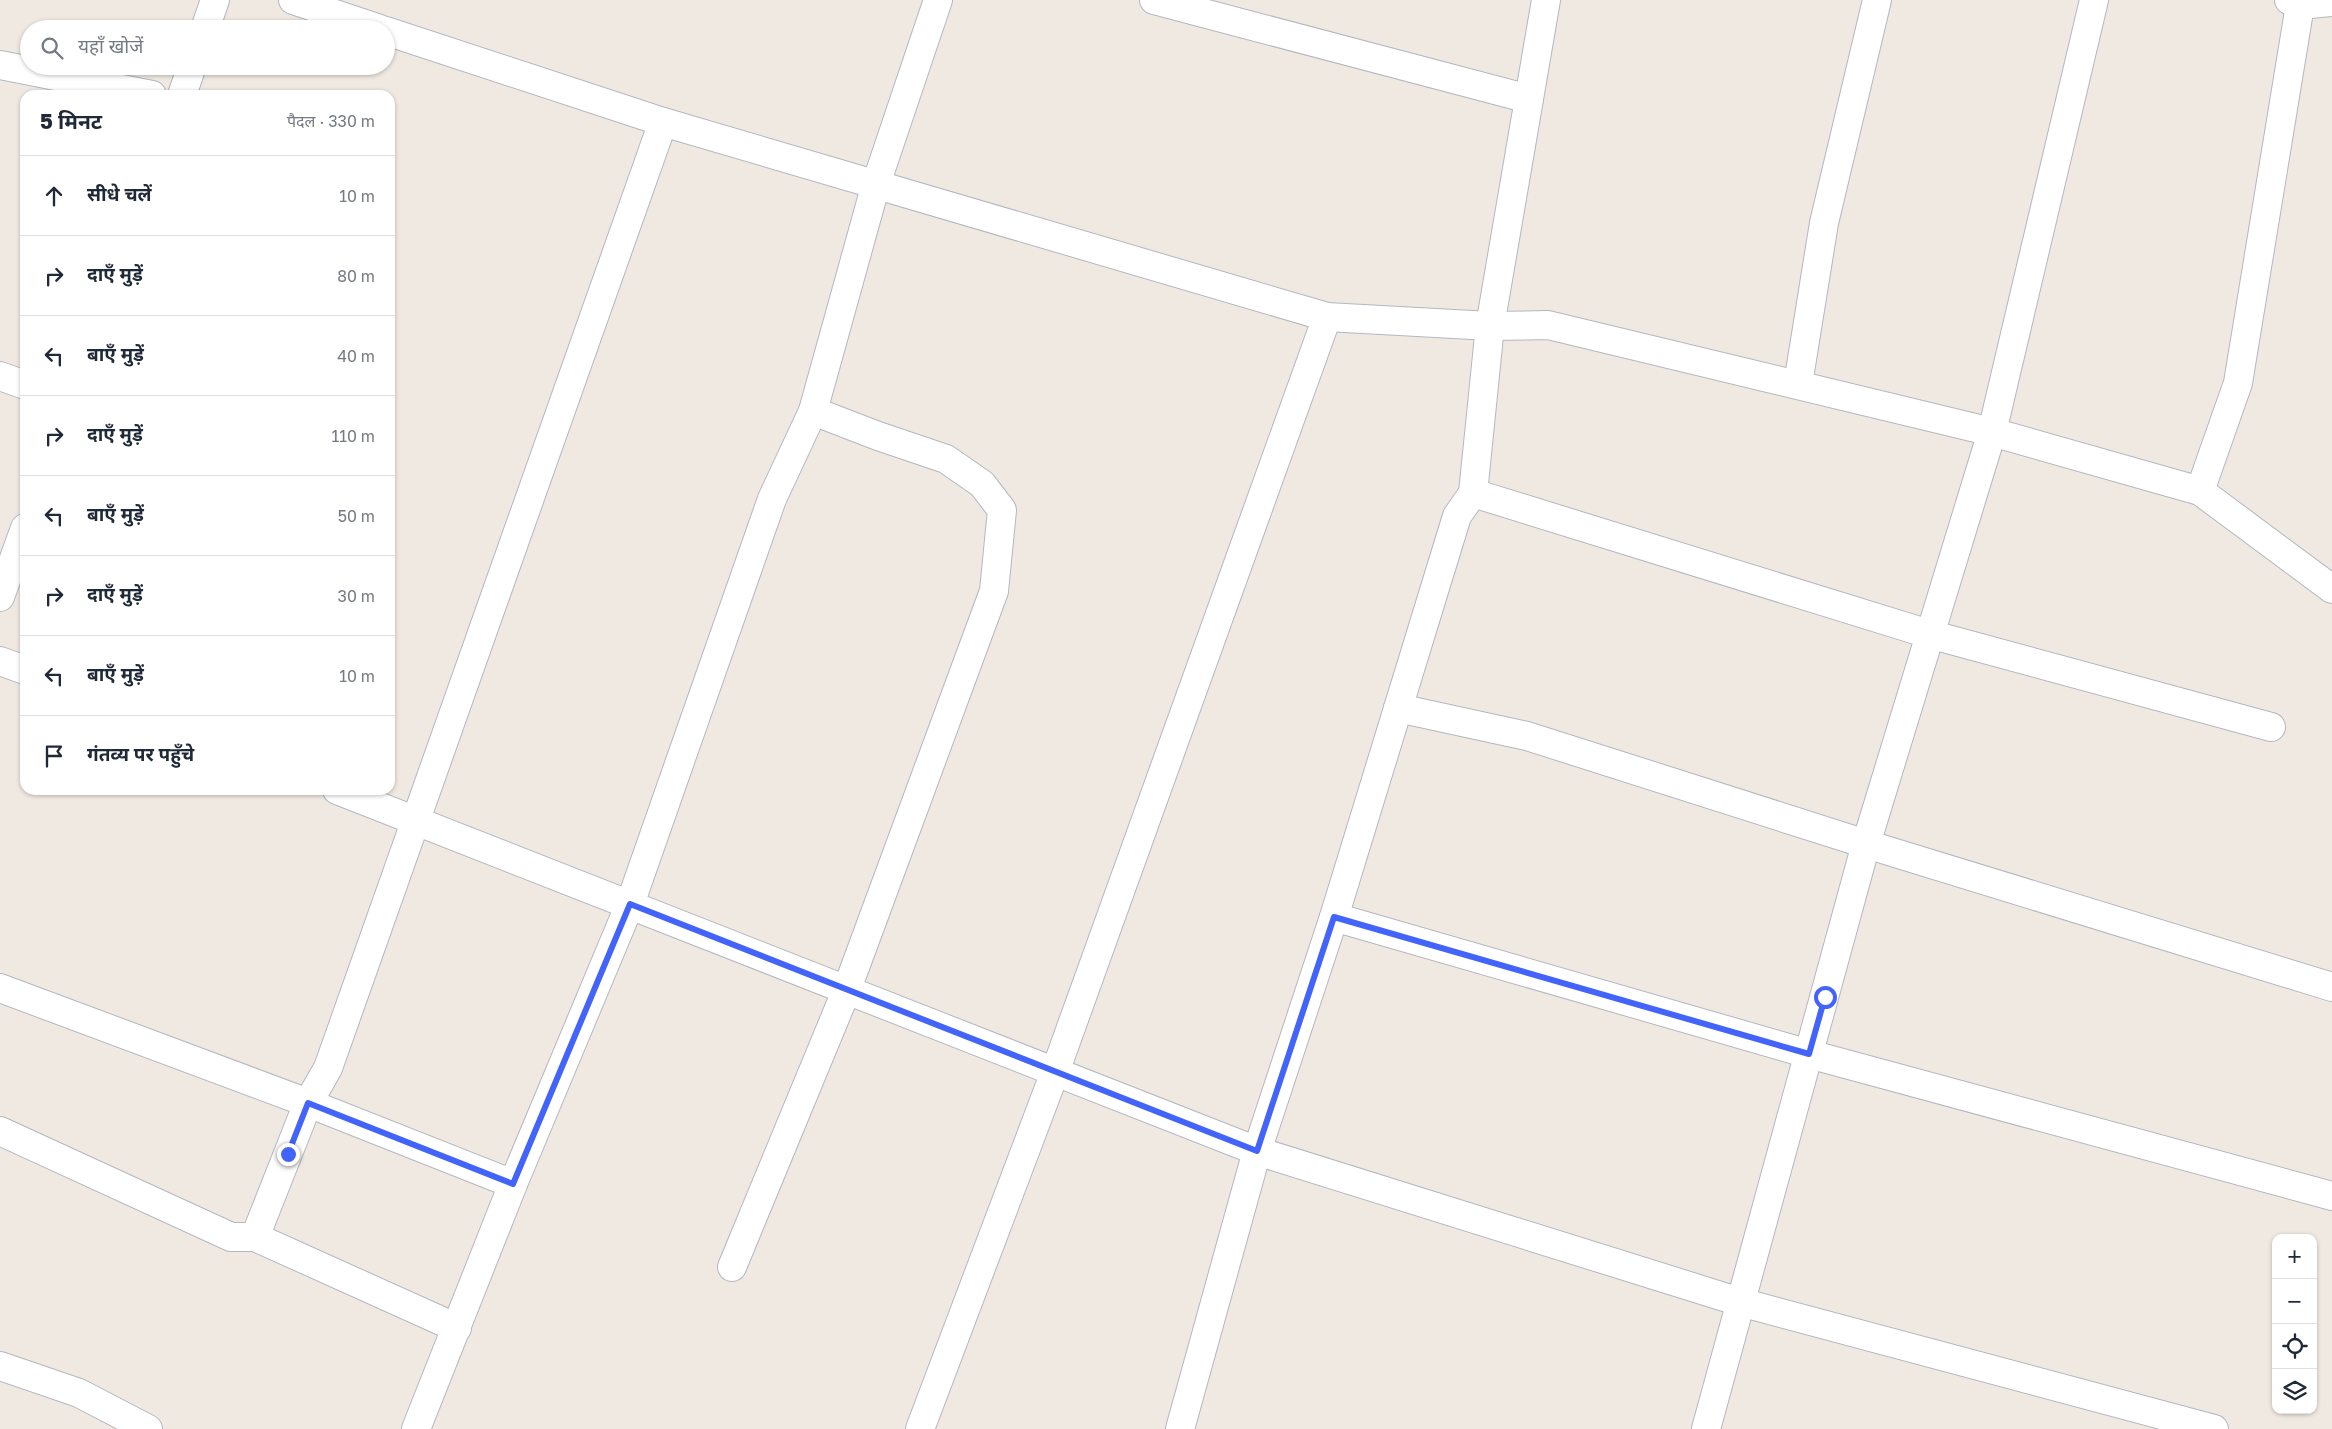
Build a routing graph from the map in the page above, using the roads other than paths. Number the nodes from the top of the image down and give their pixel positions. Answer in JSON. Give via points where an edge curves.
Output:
{"nodes":[{"id":1,"x":215,"y":0,"type":"edge"},
{"id":2,"x":293,"y":0,"type":"edge"},
{"id":3,"x":938,"y":0,"type":"edge"},
{"id":4,"x":1154,"y":0,"type":"edge"},
{"id":5,"x":1546,"y":0,"type":"edge"},
{"id":6,"x":1877,"y":0,"type":"edge"},
{"id":7,"x":2094,"y":0,"type":"edge"},
{"id":8,"x":2332,"y":2,"type":"edge"},
{"id":9,"x":2294,"y":3,"type":"edge"},
{"id":10,"x":208,"y":20,"type":"edge"},
{"id":11,"x":353,"y":20,"type":"edge"},
{"id":12,"x":395,"y":34,"type":"edge"},
{"id":13,"x":0,"y":65,"type":"edge"},
{"id":14,"x":20,"y":69,"type":"edge"},
{"id":15,"x":51,"y":75,"type":"edge"},
{"id":16,"x":189,"y":75,"type":"edge"},
{"id":17,"x":127,"y":90,"type":"edge"},
{"id":18,"x":184,"y":90,"type":"edge"},
{"id":19,"x":1530,"y":99,"type":"junction"},
{"id":20,"x":663,"y":122,"type":"junction"},
{"id":21,"x":876,"y":184,"type":"junction"},
{"id":22,"x":1327,"y":316,"type":"junction"},
{"id":23,"x":1490,"y":326,"type":"junction"},
{"id":24,"x":0,"y":376,"type":"edge"},
{"id":25,"x":20,"y":383,"type":"edge"},
{"id":26,"x":1798,"y":384,"type":"junction"},
{"id":27,"x":814,"y":411,"type":"junction"},
{"id":28,"x":1992,"y":432,"type":"junction"},
{"id":29,"x":2200,"y":490,"type":"junction"},
{"id":30,"x":1473,"y":493,"type":"junction"},
{"id":31,"x":20,"y":542,"type":"edge"},
{"id":32,"x":2332,"y":589,"type":"edge"},
{"id":33,"x":0,"y":597,"type":"edge"},
{"id":34,"x":1929,"y":634,"type":"junction"},
{"id":35,"x":0,"y":661,"type":"edge"},
{"id":36,"x":20,"y":668,"type":"edge"},
{"id":37,"x":1398,"y":708,"type":"junction"},
{"id":38,"x":2271,"y":727,"type":"dead end"},
{"id":39,"x":350,"y":795,"type":"edge"},
{"id":40,"x":415,"y":820,"type":"junction"},
{"id":41,"x":1866,"y":844,"type":"junction"},
{"id":42,"x":630,"y":904,"type":"junction"},
{"id":43,"x":1334,"y":917,"type":"junction"},
{"id":44,"x":2332,"y":987,"type":"edge"},
{"id":45,"x":0,"y":988,"type":"edge"},
{"id":46,"x":848,"y":989,"type":"junction"},
{"id":47,"x":1809,"y":1054,"type":"junction"},
{"id":48,"x":1055,"y":1072,"type":"junction"},
{"id":49,"x":308,"y":1103,"type":"junction"},
{"id":50,"x":0,"y":1131,"type":"edge"},
{"id":51,"x":1257,"y":1151,"type":"junction"},
{"id":52,"x":513,"y":1184,"type":"junction"},
{"id":53,"x":2332,"y":1196,"type":"edge"},
{"id":54,"x":255,"y":1237,"type":"junction"},
{"id":55,"x":732,"y":1267,"type":"dead end"},
{"id":56,"x":1740,"y":1302,"type":"junction"},
{"id":57,"x":457,"y":1328,"type":"junction"},
{"id":58,"x":0,"y":1366,"type":"edge"},
{"id":59,"x":148,"y":1429,"type":"edge"},
{"id":60,"x":416,"y":1429,"type":"edge"},
{"id":61,"x":920,"y":1429,"type":"edge"},
{"id":62,"x":1180,"y":1429,"type":"edge"},
{"id":63,"x":1706,"y":1429,"type":"edge"},
{"id":64,"x":2214,"y":1429,"type":"edge"}],
"edges":[{"from":1,"to":10,"type":"street"},
{"from":2,"to":11,"type":"street"},
{"from":3,"to":21,"type":"street"},
{"from":4,"to":19,"type":"street"},
{"from":5,"to":19,"type":"street"},
{"from":6,"to":26,"type":"street","via":[[1824,223]]},
{"from":7,"to":28,"type":"street"},
{"from":8,"to":9,"type":"street"},
{"from":9,"to":29,"type":"street","via":[[2238,383]]},
{"from":12,"to":20,"type":"street"},
{"from":13,"to":14,"type":"street"},
{"from":15,"to":17,"type":"street"},
{"from":16,"to":18,"type":"street"},
{"from":19,"to":23,"type":"street"},
{"from":20,"to":21,"type":"street"},
{"from":20,"to":40,"type":"street"},
{"from":21,"to":22,"type":"street"},
{"from":21,"to":27,"type":"street"},
{"from":22,"to":23,"type":"street"},
{"from":22,"to":48,"type":"street"},
{"from":23,"to":26,"type":"street","via":[[1548,326]]},
{"from":23,"to":30,"type":"street"},
{"from":24,"to":25,"type":"street"},
{"from":26,"to":28,"type":"street"},
{"from":27,"to":42,"type":"street","via":[[772,499]]},
{"from":27,"to":46,"type":"street","via":[[946,459],[982,484],[1002,510],[994,591]]},
{"from":28,"to":29,"type":"street"},
{"from":28,"to":34,"type":"street"},
{"from":29,"to":32,"type":"street"},
{"from":30,"to":34,"type":"street"},
{"from":30,"to":37,"type":"street","via":[[1457,516]]},
{"from":31,"to":33,"type":"street"},
{"from":34,"to":38,"type":"street"},
{"from":34,"to":41,"type":"street"},
{"from":35,"to":36,"type":"street"},
{"from":37,"to":41,"type":"street","via":[[1527,736]]},
{"from":37,"to":43,"type":"street"},
{"from":39,"to":40,"type":"street"},
{"from":40,"to":42,"type":"street"},
{"from":40,"to":49,"type":"street","via":[[328,1068]]},
{"from":41,"to":44,"type":"street"},
{"from":41,"to":47,"type":"street"},
{"from":42,"to":46,"type":"street"},
{"from":42,"to":52,"type":"street"},
{"from":43,"to":47,"type":"street"},
{"from":43,"to":51,"type":"street"},
{"from":45,"to":49,"type":"street"},
{"from":46,"to":48,"type":"street"},
{"from":46,"to":55,"type":"street"},
{"from":47,"to":53,"type":"street"},
{"from":47,"to":56,"type":"street"},
{"from":48,"to":51,"type":"street"},
{"from":48,"to":61,"type":"street"},
{"from":49,"to":52,"type":"street"},
{"from":49,"to":54,"type":"street"},
{"from":50,"to":54,"type":"street","via":[[231,1237]]},
{"from":51,"to":56,"type":"street"},
{"from":51,"to":62,"type":"street"},
{"from":52,"to":57,"type":"street"},
{"from":54,"to":57,"type":"street"},
{"from":56,"to":63,"type":"street"},
{"from":56,"to":64,"type":"street"},
{"from":57,"to":60,"type":"street"},
{"from":58,"to":59,"type":"street","via":[[79,1393]]}]}
